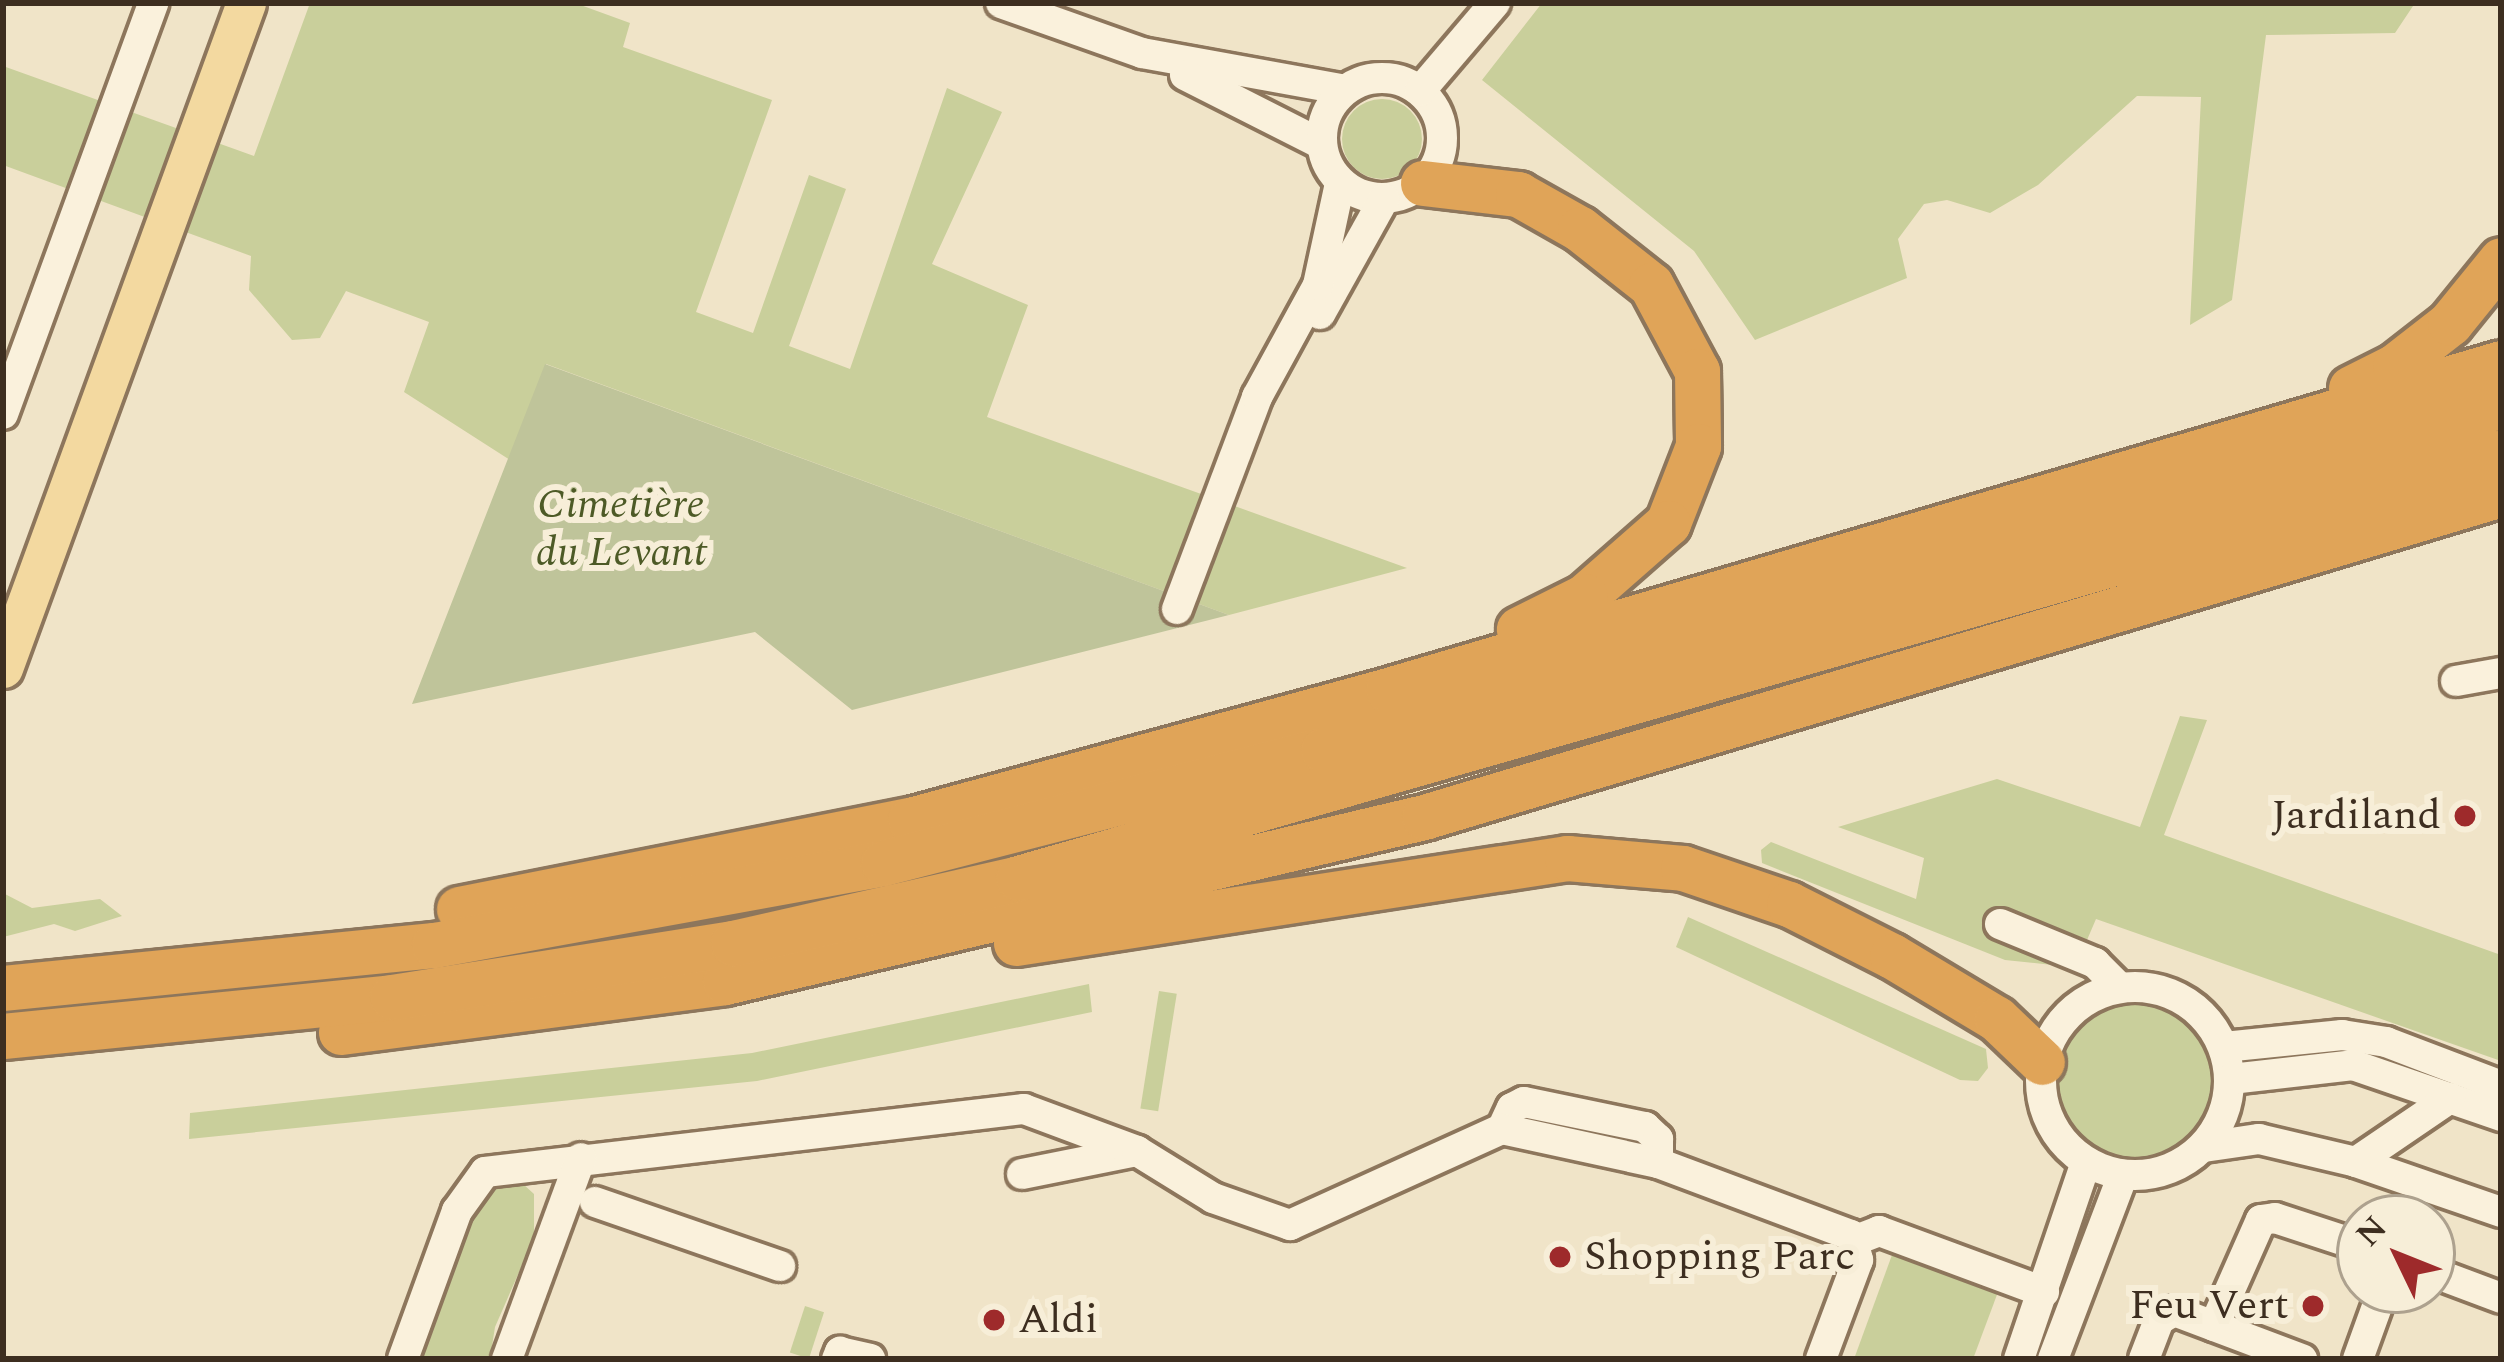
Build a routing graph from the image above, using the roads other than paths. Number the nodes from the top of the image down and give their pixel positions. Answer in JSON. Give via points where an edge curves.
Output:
{"nodes":[{"id":1,"x":153,"y":3,"type":"edge"},
{"id":2,"x":246,"y":3,"type":"edge"},
{"id":3,"x":1001,"y":3,"type":"edge"},
{"id":4,"x":1495,"y":3,"type":"edge"},
{"id":5,"x":1142,"y":53,"type":"junction"},
{"id":6,"x":1345,"y":90,"type":"junction"},
{"id":7,"x":1420,"y":91,"type":"junction"},
{"id":8,"x":1322,"y":143,"type":"junction"},
{"id":9,"x":1340,"y":182,"type":"junction"},
{"id":10,"x":1403,"y":191,"type":"junction"},
{"id":11,"x":2501,"y":260,"type":"edge"},
{"id":12,"x":1293,"y":337,"type":"junction"},
{"id":13,"x":2501,"y":363,"type":"edge"},
{"id":14,"x":2501,"y":405,"type":"edge"},
{"id":15,"x":3,"y":414,"type":"edge"},
{"id":16,"x":2251,"y":437,"type":"junction"},
{"id":17,"x":2501,"y":452,"type":"edge"},
{"id":18,"x":2501,"y":494,"type":"edge"},
{"id":19,"x":2501,"y":521,"type":"edge"},
{"id":20,"x":2310,"y":549,"type":"junction"},
{"id":21,"x":1178,"y":610,"type":"dead end"},
{"id":22,"x":3,"y":668,"type":"edge"},
{"id":23,"x":2501,"y":674,"type":"edge"},
{"id":24,"x":2456,"y":681,"type":"dead end"},
{"id":25,"x":1388,"y":690,"type":"junction"},
{"id":26,"x":2000,"y":924,"type":"dead end"},
{"id":27,"x":859,"y":953,"type":"junction"},
{"id":28,"x":123,"y":981,"type":"junction"},
{"id":29,"x":2119,"y":987,"type":"junction"},
{"id":30,"x":3,"y":988,"type":"edge"},
{"id":31,"x":3,"y":1036,"type":"edge"},
{"id":32,"x":2224,"y":1047,"type":"junction"},
{"id":33,"x":3,"y":1058,"type":"edge"},
{"id":34,"x":2042,"y":1062,"type":"junction"},
{"id":35,"x":2230,"y":1079,"type":"junction"},
{"id":36,"x":2501,"y":1086,"type":"edge"},
{"id":37,"x":2450,"y":1098,"type":"junction"},
{"id":38,"x":2501,"y":1116,"type":"edge"},
{"id":39,"x":2204,"y":1147,"type":"junction"},
{"id":40,"x":1137,"y":1150,"type":"junction"},
{"id":41,"x":581,"y":1158,"type":"junction"},
{"id":42,"x":2086,"y":1162,"type":"junction"},
{"id":43,"x":2356,"y":1162,"type":"junction"},
{"id":44,"x":1022,"y":1174,"type":"dead end"},
{"id":45,"x":2123,"y":1175,"type":"junction"},
{"id":46,"x":595,"y":1202,"type":"dead end"},
{"id":47,"x":2501,"y":1212,"type":"edge"},
{"id":48,"x":2336,"y":1238,"type":"edge"},
{"id":49,"x":1856,"y":1240,"type":"junction"},
{"id":50,"x":779,"y":1266,"type":"dead end"},
{"id":51,"x":2456,"y":1281,"type":"edge"},
{"id":52,"x":2044,"y":1292,"type":"junction"},
{"id":53,"x":2501,"y":1298,"type":"edge"},
{"id":54,"x":2374,"y":1314,"type":"edge"},
{"id":55,"x":2214,"y":1326,"type":"junction"},
{"id":56,"x":403,"y":1359,"type":"edge"},
{"id":57,"x":507,"y":1359,"type":"edge"},
{"id":58,"x":837,"y":1359,"type":"edge"},
{"id":59,"x":870,"y":1359,"type":"edge"},
{"id":60,"x":1822,"y":1359,"type":"edge"},
{"id":61,"x":2020,"y":1359,"type":"edge"},
{"id":62,"x":2054,"y":1359,"type":"edge"},
{"id":63,"x":2144,"y":1359,"type":"edge"},
{"id":64,"x":2302,"y":1359,"type":"edge"},
{"id":65,"x":2358,"y":1359,"type":"edge"}],
"edges":[{"from":1,"to":15,"type":"street"},
{"from":2,"to":22,"type":"main road"},
{"from":3,"to":5,"type":"street"},
{"from":4,"to":7,"type":"street"},
{"from":5,"to":6,"type":"street"},
{"from":5,"to":8,"type":"street"},
{"from":6,"to":7,"type":"street","via":[[1383,77]]},
{"from":6,"to":8,"type":"street","via":[[1323,124]]},
{"from":7,"to":10,"type":"street","via":[[1442,126],[1436,167]]},
{"from":8,"to":9,"type":"street"},
{"from":9,"to":10,"type":"street"},
{"from":9,"to":12,"type":"street","via":[[1318,285]]},
{"from":10,"to":12,"type":"street","via":[[1332,296]]},
{"from":10,"to":25,"type":"highway","via":[[1518,194],[1621,257],[1678,322],[1701,402],[1685,487],[1667,523],[1630,563],[1538,622],[1418,667]]},
{"from":11,"to":16,"type":"highway","via":[[2450,323],[2395,366]]},
{"from":12,"to":21,"type":"street","via":[[1257,398]]},
{"from":13,"to":16,"type":"highway"},
{"from":14,"to":28,"type":"highway","via":[[1323,750],[884,863],[434,945]]},
{"from":16,"to":25,"type":"highway"},
{"from":17,"to":31,"type":"highway","via":[[1018,878],[733,943],[392,997]]},
{"from":18,"to":20,"type":"highway"},
{"from":19,"to":20,"type":"highway","via":[[2372,547]]},
{"from":20,"to":27,"type":"highway","via":[[1424,817]]},
{"from":23,"to":24,"type":"street"},
{"from":25,"to":28,"type":"highway","via":[[910,820],[200,952]]},
{"from":26,"to":29,"type":"street","via":[[2095,963]]},
{"from":27,"to":33,"type":"highway","via":[[724,982],[406,1027]]},
{"from":27,"to":34,"type":"highway","via":[[917,958],[1567,858],[1622,861],[1683,868],[1789,904],[1997,1019]]},
{"from":28,"to":30,"type":"highway"},
{"from":29,"to":32,"type":"street","via":[[2182,998]]},
{"from":29,"to":34,"type":"street","via":[[2069,1013]]},
{"from":32,"to":35,"type":"street"},
{"from":32,"to":36,"type":"street","via":[[2342,1035],[2386,1042]]},
{"from":34,"to":42,"type":"street","via":[[2048,1119]]},
{"from":35,"to":37,"type":"street","via":[[2353,1065]]},
{"from":35,"to":39,"type":"street","via":[[2224,1116]]},
{"from":37,"to":38,"type":"street"},
{"from":37,"to":43,"type":"street"},
{"from":39,"to":43,"type":"street","via":[[2259,1139]]},
{"from":39,"to":45,"type":"street","via":[[2152,1175]]},
{"from":40,"to":41,"type":"street","via":[[1024,1109]]},
{"from":40,"to":44,"type":"street"},
{"from":40,"to":49,"type":"street","via":[[1213,1198],[1290,1225],[1502,1129],[1658,1163],[1840,1226]]},
{"from":41,"to":56,"type":"street","via":[[497,1167],[473,1179]]},
{"from":41,"to":57,"type":"street"},
{"from":42,"to":45,"type":"street"},
{"from":42,"to":52,"type":"street"},
{"from":43,"to":47,"type":"street"},
{"from":45,"to":62,"type":"street"},
{"from":46,"to":50,"type":"street"},
{"from":48,"to":55,"type":"street","via":[[2261,1220]]},
{"from":49,"to":52,"type":"street","via":[[1879,1231]]},
{"from":49,"to":60,"type":"street","via":[[1858,1260]]},
{"from":51,"to":53,"type":"street"},
{"from":52,"to":61,"type":"street"},
{"from":54,"to":65,"type":"street"},
{"from":55,"to":63,"type":"street","via":[[2174,1311],[2159,1320]]},
{"from":55,"to":64,"type":"street"},
{"from":58,"to":59,"type":"street","via":[[840,1352]]}]}
